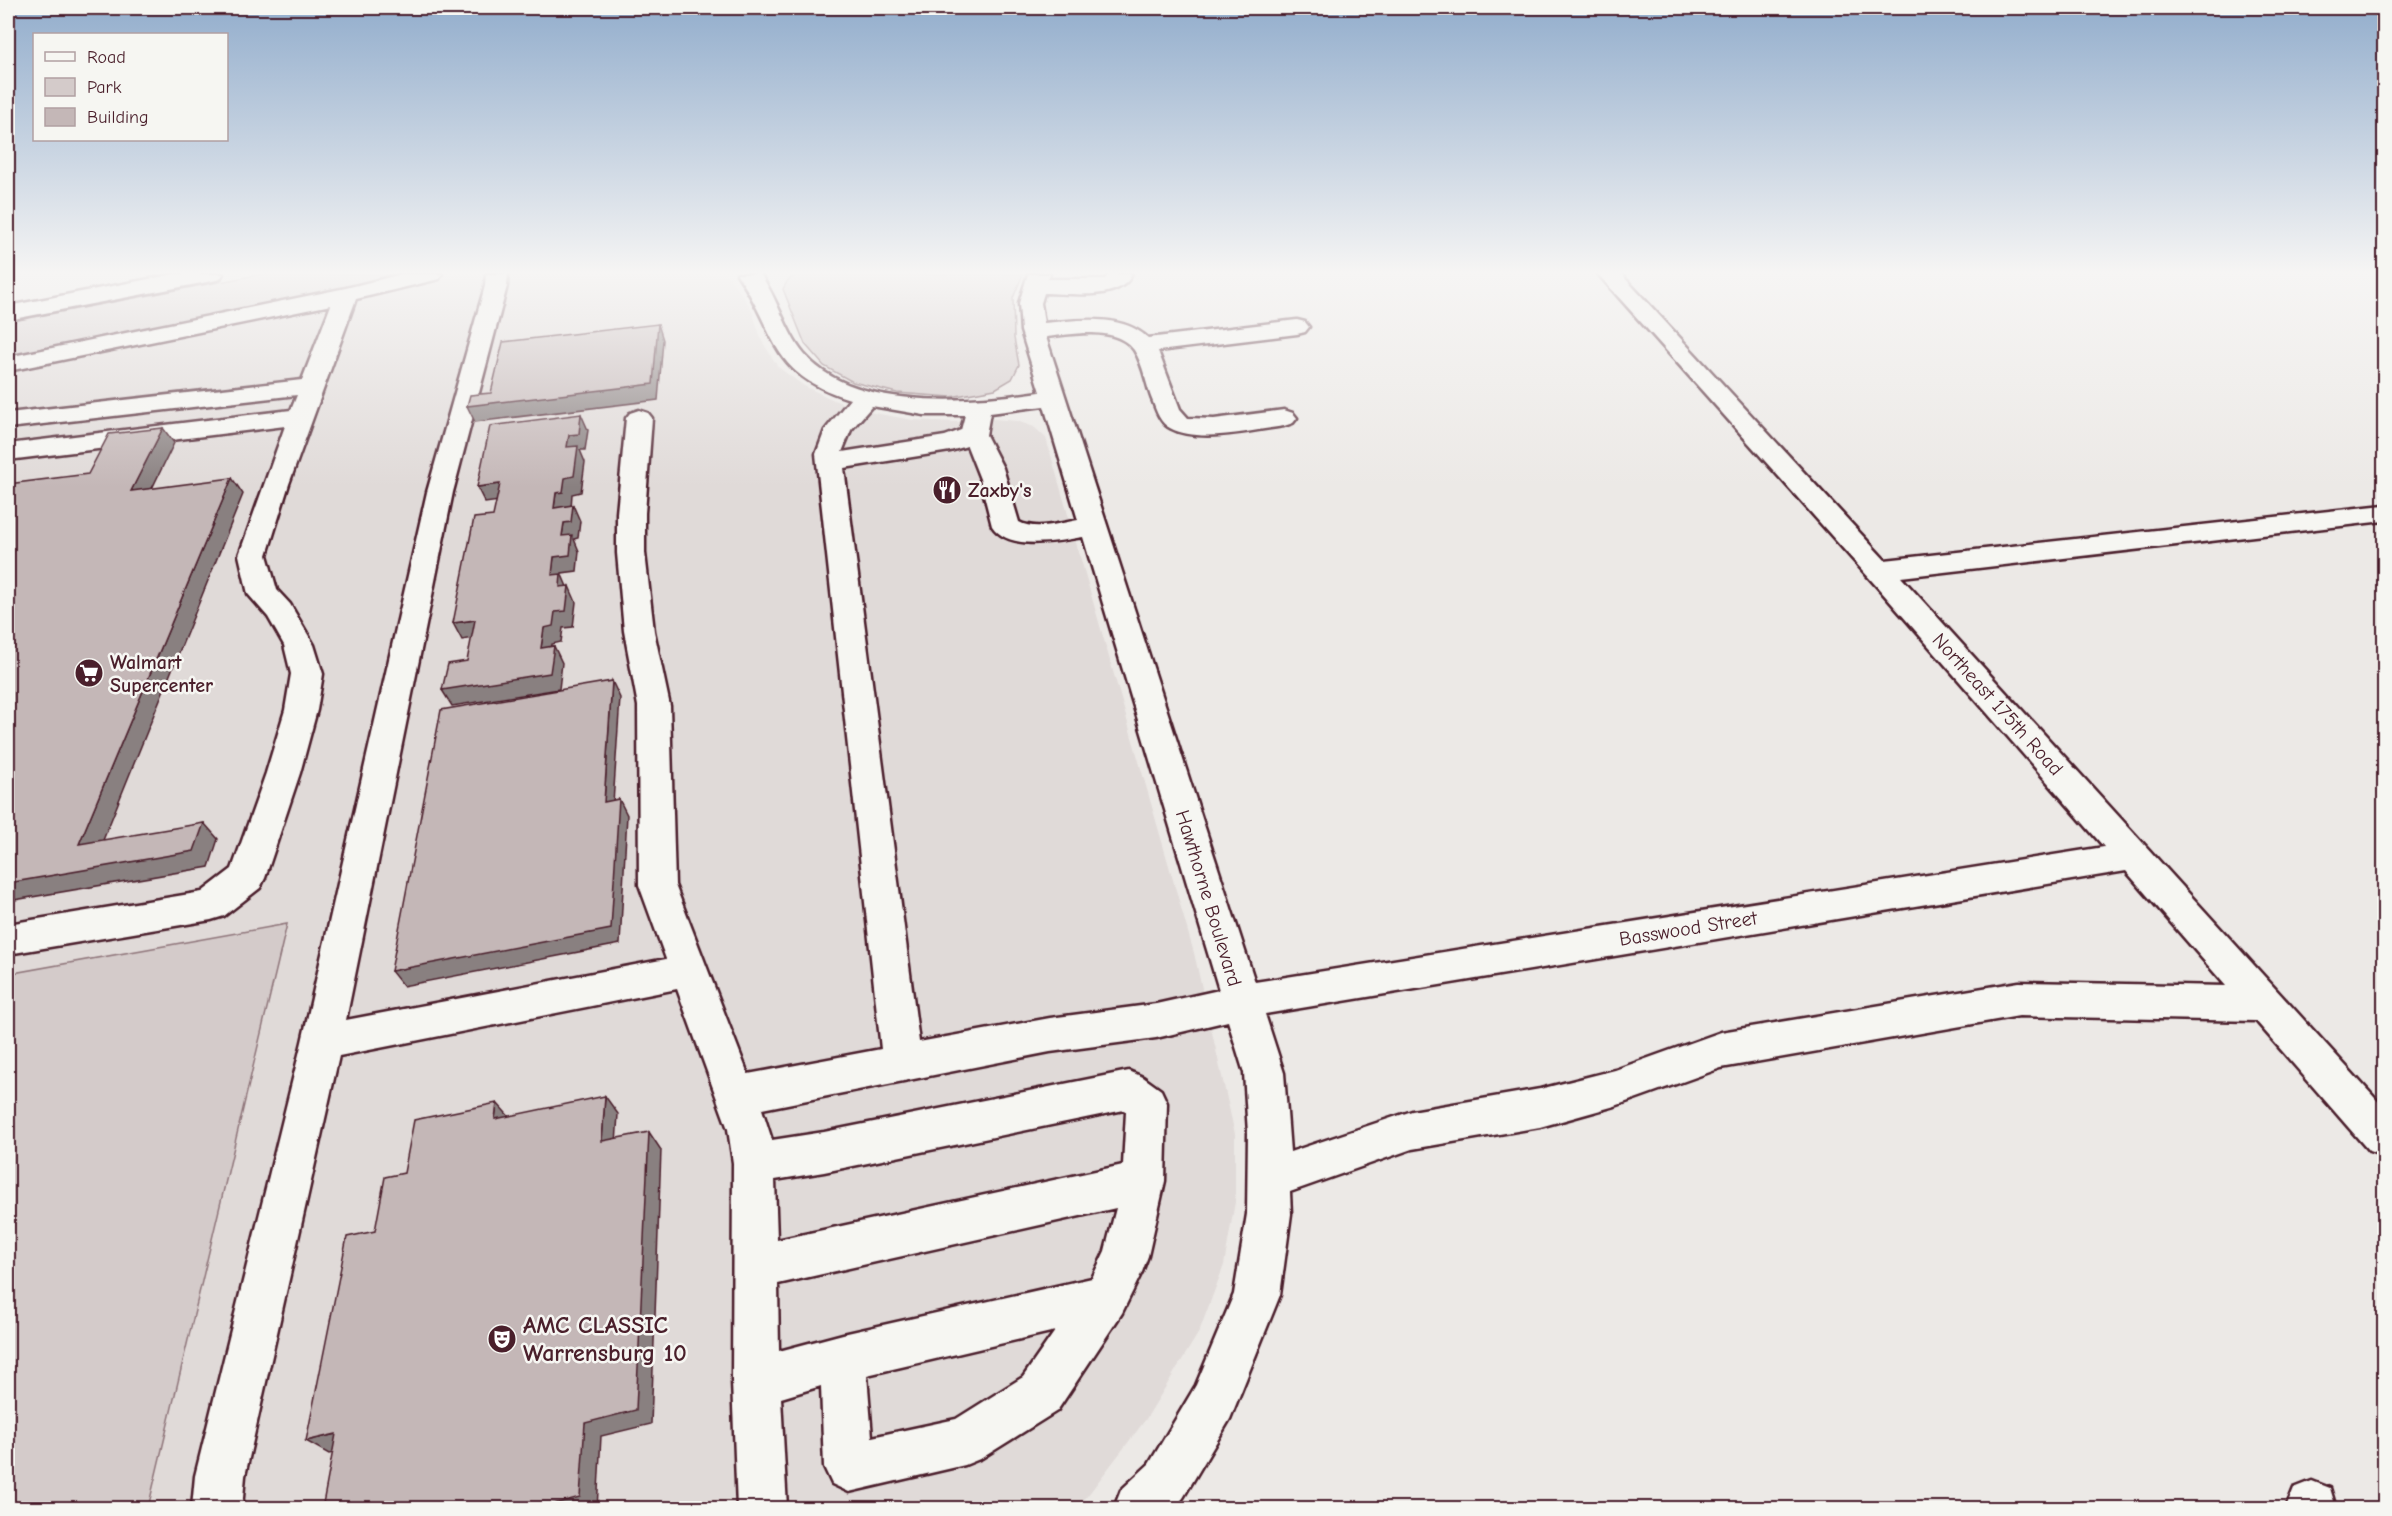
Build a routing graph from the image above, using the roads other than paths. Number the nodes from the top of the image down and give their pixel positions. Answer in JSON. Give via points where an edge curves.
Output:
{"nodes":[{"id":1,"x":104,"y":345,"type":"edge"},
{"id":2,"x":328,"y":345,"type":"edge"},
{"id":3,"x":480,"y":345,"type":"edge"},
{"id":4,"x":787,"y":345,"type":"edge"},
{"id":5,"x":1037,"y":345,"type":"edge"},
{"id":6,"x":1153,"y":345,"type":"edge"},
{"id":7,"x":1673,"y":345,"type":"edge"},
{"id":8,"x":1143,"y":346,"type":"joint"},
{"id":9,"x":8,"y":364,"type":"edge"},
{"id":10,"x":312,"y":386,"type":"junction"},
{"id":11,"x":1052,"y":397,"type":"junction"},
{"id":12,"x":865,"y":398,"type":"junction"},
{"id":13,"x":980,"y":407,"type":"junction"},
{"id":14,"x":301,"y":416,"type":"junction"},
{"id":15,"x":639,"y":417,"type":"dead end"},
{"id":16,"x":1284,"y":418,"type":"dead end"},
{"id":17,"x":8,"y":420,"type":"edge"},
{"id":18,"x":973,"y":435,"type":"junction"},
{"id":19,"x":8,"y":452,"type":"edge"},
{"id":20,"x":830,"y":462,"type":"junction"},
{"id":21,"x":2385,"y":513,"type":"edge"},
{"id":22,"x":1092,"y":526,"type":"junction"},
{"id":23,"x":1878,"y":570,"type":"junction"},
{"id":24,"x":2134,"y":856,"type":"junction"},
{"id":25,"x":8,"y":939,"type":"edge"},
{"id":26,"x":688,"y":971,"type":"junction"},
{"id":27,"x":1242,"y":1001,"type":"junction"},
{"id":28,"x":2266,"y":1004,"type":"junction"},
{"id":29,"x":322,"y":1042,"type":"junction"},
{"id":30,"x":902,"y":1061,"type":"junction"},
{"id":31,"x":736,"y":1095,"type":"junction"},
{"id":32,"x":2385,"y":1137,"type":"edge"},
{"id":33,"x":754,"y":1163,"type":"junction"},
{"id":34,"x":1269,"y":1179,"type":"junction"},
{"id":35,"x":1144,"y":1181,"type":"junction"},
{"id":36,"x":755,"y":1267,"type":"junction"},
{"id":37,"x":1106,"y":1297,"type":"junction"},
{"id":38,"x":843,"y":1357,"type":"junction"},
{"id":39,"x":756,"y":1380,"type":"junction"},
{"id":40,"x":217,"y":1509,"type":"edge"},
{"id":41,"x":762,"y":1509,"type":"edge"},
{"id":42,"x":1139,"y":1509,"type":"edge"}],
"edges":[{"from":1,"to":9,"type":"street"},
{"from":2,"to":10,"type":"street"},
{"from":3,"to":29,"type":"street","via":[[440,492]]},
{"from":4,"to":12,"type":"street","via":[[812,374]]},
{"from":5,"to":11,"type":"street","name":"Hawthorne Boulevard"},
{"from":6,"to":8,"type":"street"},
{"from":7,"to":23,"type":"street","name":"Northeast 175th Road"},
{"from":8,"to":16,"type":"street","via":[[1178,423],[1209,428]]},
{"from":10,"to":14,"type":"street"},
{"from":10,"to":17,"type":"street"},
{"from":11,"to":13,"type":"street"},
{"from":11,"to":22,"type":"street","name":"Hawthorne Boulevard"},
{"from":12,"to":13,"type":"street","via":[[901,406]]},
{"from":12,"to":20,"type":"street","via":[[831,440]]},
{"from":13,"to":18,"type":"street"},
{"from":14,"to":19,"type":"street"},
{"from":14,"to":25,"type":"street","via":[[252,555],[264,594],[280,611],[295,637],[307,674],[302,710],[284,773],[247,878],[211,905]]},
{"from":15,"to":26,"type":"street","via":[[631,553],[639,631],[654,706],[657,885]]},
{"from":18,"to":20,"type":"street","via":[[950,443]]},
{"from":18,"to":22,"type":"street","via":[[993,474],[1006,526],[1012,531],[1030,535]]},
{"from":20,"to":30,"type":"street"},
{"from":21,"to":23,"type":"street"},
{"from":22,"to":27,"type":"street","name":"Hawthorne Boulevard"},
{"from":23,"to":24,"type":"street","name":"Northeast 175th Road"},
{"from":24,"to":27,"type":"street","name":"Basswood Street"},
{"from":24,"to":28,"type":"street","name":"Northeast 175th Road"},
{"from":26,"to":29,"type":"street"},
{"from":26,"to":31,"type":"street"},
{"from":27,"to":30,"type":"street","name":"Basswood Street","via":[[1156,1021]]},
{"from":27,"to":34,"type":"street","name":"Hawthorne Boulevard","via":[[1264,1073]]},
{"from":28,"to":32,"type":"street","name":"Northeast 175th Road"},
{"from":28,"to":34,"type":"street","via":[[2019,999],[1721,1050],[1615,1088],[1540,1108],[1412,1130]]},
{"from":29,"to":40,"type":"street","via":[[220,1476]]},
{"from":30,"to":31,"type":"street","name":"Basswood Street"},
{"from":31,"to":33,"type":"street","via":[[749,1129]]},
{"from":33,"to":35,"type":"street","via":[[1129,1090],[1147,1103]]},
{"from":33,"to":36,"type":"street"},
{"from":34,"to":42,"type":"street","name":"Hawthorne Boulevard","via":[[1269,1214],[1257,1295],[1213,1402],[1166,1481]]},
{"from":35,"to":36,"type":"street"},
{"from":35,"to":37,"type":"street","via":[[1126,1256]]},
{"from":36,"to":39,"type":"street"},
{"from":37,"to":38,"type":"street"},
{"from":37,"to":38,"type":"street","via":[[1040,1394],[965,1441],[849,1467]]},
{"from":38,"to":39,"type":"street"},
{"from":39,"to":41,"type":"street"}]}
